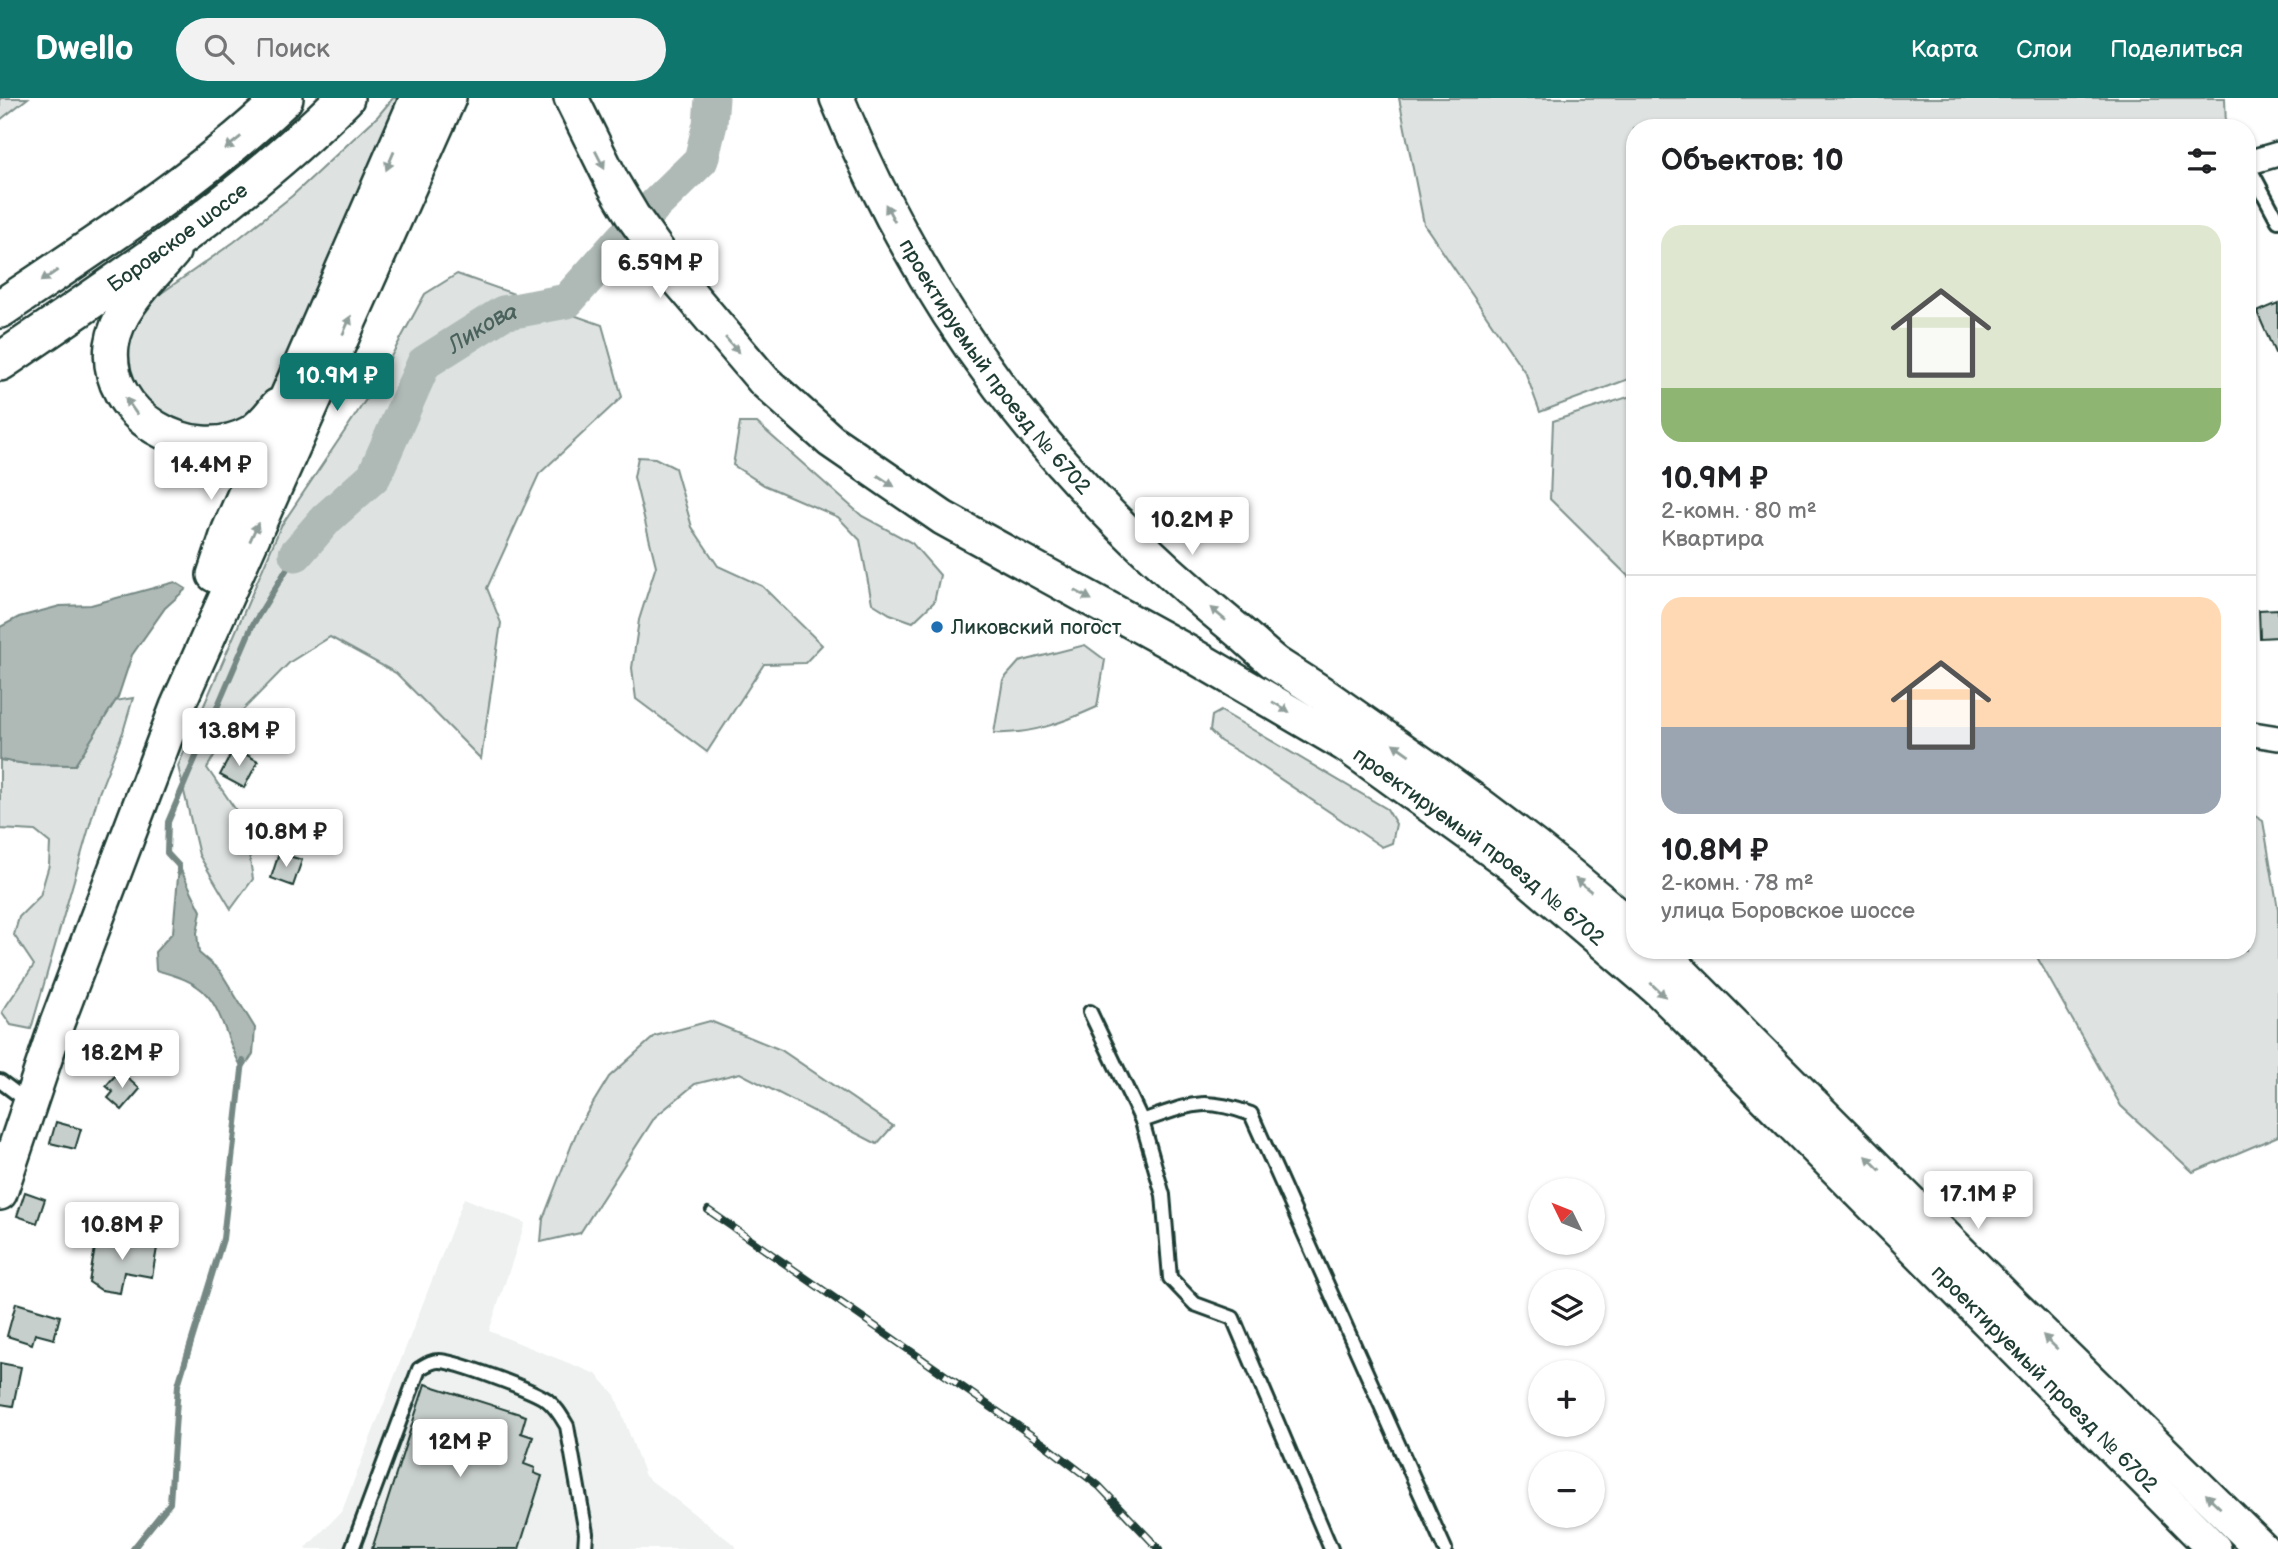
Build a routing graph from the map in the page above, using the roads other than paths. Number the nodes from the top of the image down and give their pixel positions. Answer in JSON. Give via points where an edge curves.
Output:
{"nodes":[{"id":1,"x":285,"y":98,"type":"edge"},
{"id":2,"x":345,"y":98,"type":"edge"},
{"id":3,"x":417,"y":98,"type":"edge"},
{"id":4,"x":449,"y":98,"type":"edge"},
{"id":5,"x":571,"y":98,"type":"edge"},
{"id":6,"x":837,"y":98,"type":"edge"},
{"id":7,"x":2278,"y":154,"type":"edge"},
{"id":8,"x":2256,"y":161,"type":"edge"},
{"id":9,"x":2256,"y":178,"type":"edge"},
{"id":10,"x":2278,"y":221,"type":"edge"},
{"id":11,"x":192,"y":230,"type":"junction"},
{"id":12,"x":0,"y":309,"type":"edge"},
{"id":13,"x":320,"y":324,"type":"junction"},
{"id":14,"x":0,"y":362,"type":"edge"},
{"id":15,"x":177,"y":707,"type":"junction"},
{"id":16,"x":2256,"y":734,"type":"edge"},
{"id":17,"x":2278,"y":738,"type":"edge"},
{"id":18,"x":1626,"y":922,"type":"edge"},
{"id":19,"x":1668,"y":959,"type":"edge"},
{"id":20,"x":1090,"y":1012,"type":"dead end"},
{"id":21,"x":0,"y":1081,"type":"edge"},
{"id":22,"x":29,"y":1102,"type":"junction"},
{"id":23,"x":1142,"y":1121,"type":"junction"},
{"id":24,"x":0,"y":1193,"type":"edge"},
{"id":25,"x":352,"y":1549,"type":"edge"},
{"id":26,"x":585,"y":1549,"type":"edge"},
{"id":27,"x":1331,"y":1549,"type":"edge"},
{"id":28,"x":1445,"y":1549,"type":"edge"},
{"id":29,"x":2214,"y":1549,"type":"edge"},
{"id":30,"x":2262,"y":1549,"type":"edge"}],
"edges":[{"from":1,"to":12,"type":"main road","name":"Боровское шоссе","one_way":true,"via":[[158,203]]},
{"from":2,"to":11,"type":"main road","name":"Боровское шоссе"},
{"from":3,"to":13,"type":"main road","one_way":true},
{"from":15,"to":4,"type":"main road","one_way":true},
{"from":5,"to":29,"type":"main road","name":"проектируемый проезд № 6702","one_way":true,"via":[[612,184],[673,272],[764,380],[831,441],[943,518],[1346,745],[1511,864],[1660,991]]},
{"from":18,"to":6,"type":"main road","name":"проектируемый проезд № 6702","one_way":true,"via":[[1513,830],[1275,663],[1171,575],[1085,491],[1012,406],[940,302],[881,197]]},
{"from":7,"to":8,"type":"street"},
{"from":9,"to":10,"type":"lane"},
{"from":13,"to":11,"type":"main road","one_way":true,"via":[[276,407],[252,432],[213,444],[175,437],[150,425],[132,409],[120,388],[112,345],[138,294]]},
{"from":11,"to":14,"type":"main road","name":"Боровское шоссе"},
{"from":13,"to":15,"type":"main road","via":[[229,530]]},
{"from":15,"to":22,"type":"main road"},
{"from":16,"to":17,"type":"street"},
{"from":30,"to":19,"type":"main road","name":"проектируемый проезд № 6702","one_way":true},
{"from":20,"to":23,"type":"lane"},
{"from":21,"to":22,"type":"lane"},
{"from":22,"to":24,"type":"main road"},
{"from":23,"to":27,"type":"lane","via":[[1163,1195],[1170,1278],[1195,1304],[1234,1318]]},
{"from":23,"to":28,"type":"lane","via":[[1195,1103],[1225,1104],[1251,1114]]},
{"from":25,"to":26,"type":"lane","via":[[419,1369],[441,1361],[513,1383],[547,1400],[559,1412],[567,1426]]}]}
